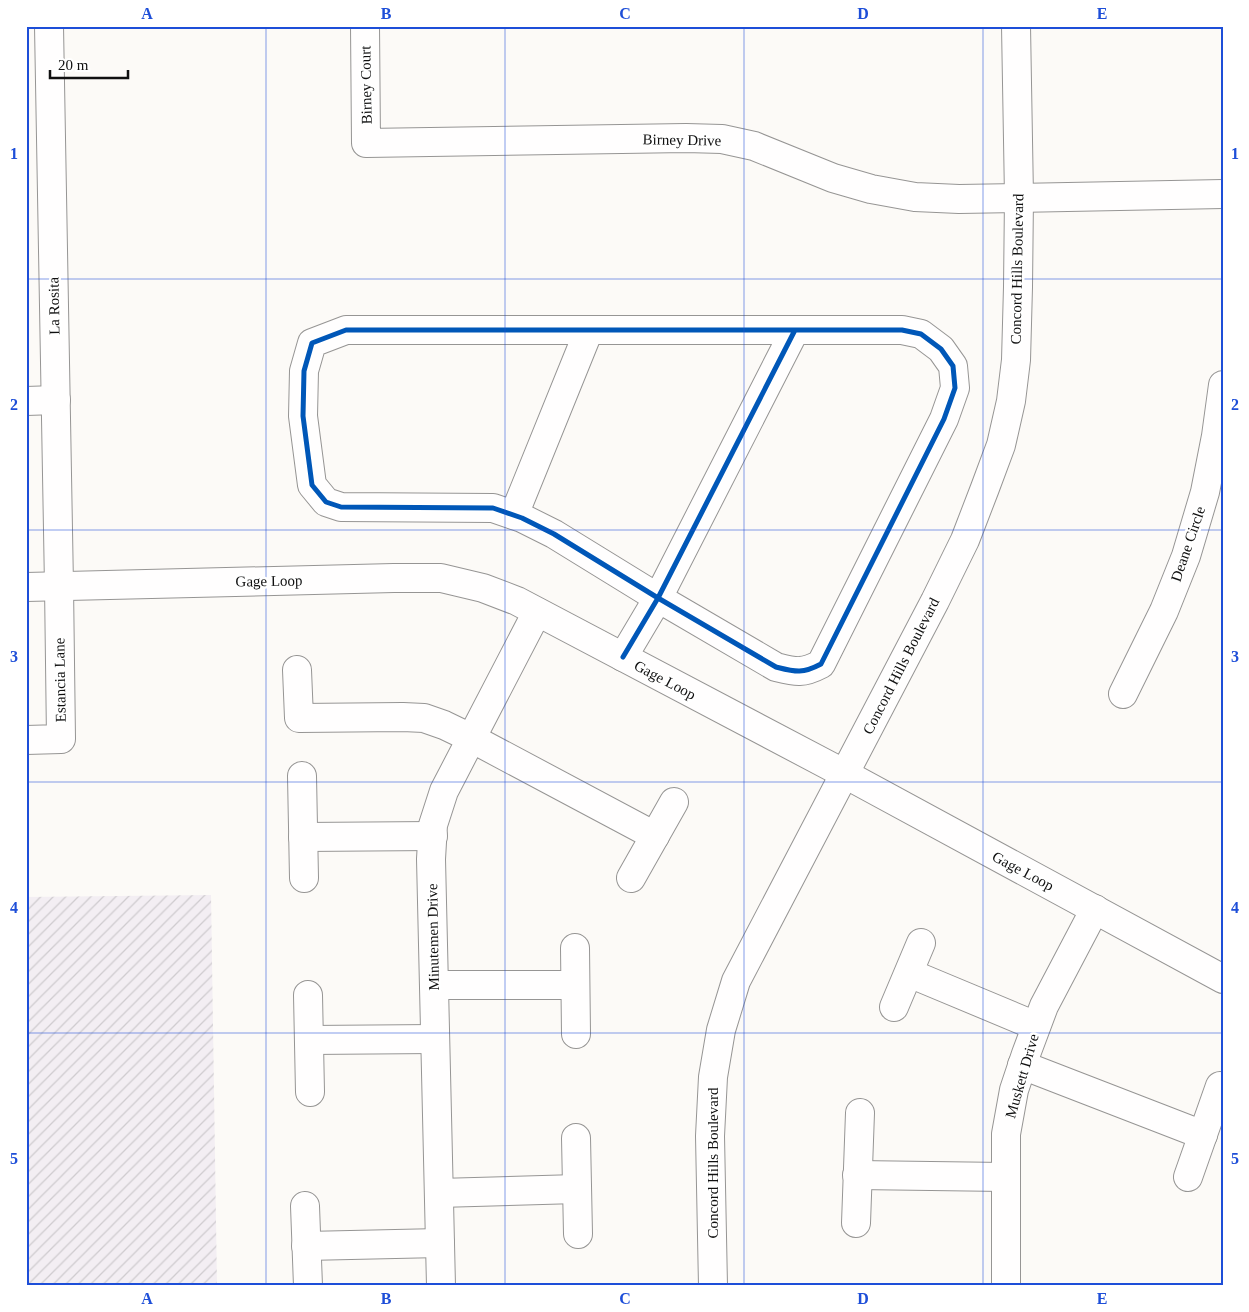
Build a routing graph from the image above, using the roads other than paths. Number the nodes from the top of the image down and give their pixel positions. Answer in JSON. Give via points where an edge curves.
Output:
{"nodes":[{"id":1,"x":49,"y":26,"type":"edge"},
{"id":2,"x":365,"y":26,"type":"edge"},
{"id":3,"x":1016,"y":26,"type":"edge"},
{"id":4,"x":366,"y":143,"type":"joint"},
{"id":5,"x":1223,"y":194,"type":"edge"},
{"id":6,"x":1019,"y":197,"type":"junction"},
{"id":7,"x":590,"y":330,"type":"junction"},
{"id":8,"x":795,"y":330,"type":"junction"},
{"id":9,"x":1223,"y":385,"type":"edge"},
{"id":10,"x":56,"y":400,"type":"junction"},
{"id":11,"x":26,"y":401,"type":"edge"},
{"id":12,"x":514,"y":515,"type":"junction"},
{"id":13,"x":59,"y":586,"type":"junction"},
{"id":14,"x":26,"y":587,"type":"edge"},
{"id":15,"x":658,"y":598,"type":"junction"},
{"id":16,"x":537,"y":612,"type":"junction"},
{"id":17,"x":623,"y":657,"type":"junction"},
{"id":18,"x":297,"y":670,"type":"dead end"},
{"id":19,"x":1123,"y":694,"type":"dead end"},
{"id":20,"x":472,"y":738,"type":"junction"},
{"id":21,"x":26,"y":740,"type":"edge"},
{"id":22,"x":845,"y":774,"type":"junction"},
{"id":23,"x":302,"y":776,"type":"dead end"},
{"id":24,"x":674,"y":802,"type":"dead end"},
{"id":25,"x":432,"y":836,"type":"junction"},
{"id":26,"x":655,"y":836,"type":"junction"},
{"id":27,"x":303,"y":837,"type":"junction"},
{"id":28,"x":304,"y":878,"type":"dead end"},
{"id":29,"x":632,"y":878,"type":"dead end"},
{"id":30,"x":1095,"y":909,"type":"junction"},
{"id":31,"x":922,"y":943,"type":"dead end"},
{"id":32,"x":575,"y":948,"type":"dead end"},
{"id":33,"x":909,"y":973,"type":"junction"},
{"id":34,"x":1223,"y":979,"type":"edge"},
{"id":35,"x":434,"y":985,"type":"junction"},
{"id":36,"x":575,"y":985,"type":"junction"},
{"id":37,"x":308,"y":995,"type":"dead end"},
{"id":38,"x":894,"y":1007,"type":"dead end"},
{"id":39,"x":1036,"y":1026,"type":"junction"},
{"id":40,"x":576,"y":1034,"type":"dead end"},
{"id":41,"x":309,"y":1040,"type":"junction"},
{"id":42,"x":435,"y":1040,"type":"junction"},
{"id":43,"x":1022,"y":1065,"type":"junction"},
{"id":44,"x":1220,"y":1086,"type":"dead end"},
{"id":45,"x":310,"y":1092,"type":"dead end"},
{"id":46,"x":860,"y":1113,"type":"dead end"},
{"id":47,"x":1203,"y":1135,"type":"junction"},
{"id":48,"x":576,"y":1138,"type":"dead end"},
{"id":49,"x":857,"y":1175,"type":"junction"},
{"id":50,"x":1006,"y":1176,"type":"junction"},
{"id":51,"x":1188,"y":1176,"type":"dead end"},
{"id":52,"x":577,"y":1189,"type":"junction"},
{"id":53,"x":439,"y":1192,"type":"junction"},
{"id":54,"x":305,"y":1206,"type":"dead end"},
{"id":55,"x":856,"y":1223,"type":"dead end"},
{"id":56,"x":578,"y":1234,"type":"dead end"},
{"id":57,"x":440,"y":1243,"type":"junction"},
{"id":58,"x":306,"y":1246,"type":"junction"},
{"id":59,"x":308,"y":1286,"type":"edge"},
{"id":60,"x":441,"y":1286,"type":"edge"},
{"id":61,"x":713,"y":1286,"type":"edge"},
{"id":62,"x":1006,"y":1286,"type":"edge"}],
"edges":[{"from":1,"to":10,"type":"street","name":"La Rosita"},
{"from":2,"to":4,"type":"street","name":"Birney Court"},
{"from":3,"to":6,"type":"street","name":"Concord Hills Boulevard"},
{"from":4,"to":6,"type":"street","name":"Birney Drive","via":[[722,139],[754,146],[833,178],[871,189],[915,197]]},
{"from":5,"to":6,"type":"street"},
{"from":6,"to":22,"type":"street","name":"Concord Hills Boulevard","via":[[1016,360],[1001,444],[965,540]]},
{"from":7,"to":8,"type":"street"},
{"from":7,"to":12,"type":"street"},
{"from":7,"to":12,"type":"street","via":[[346,330],[312,343],[304,371],[303,416],[312,485],[326,502],[341,507],[493,508]]},
{"from":8,"to":15,"type":"street"},
{"from":8,"to":15,"type":"street","via":[[902,330],[922,334],[941,349],[954,366],[955,388],[944,419],[821,664],[808,671],[796,672],[776,667]]},
{"from":9,"to":19,"type":"street","name":"Deane Circle","via":[[1205,492],[1186,556],[1164,612]]},
{"from":10,"to":11,"type":"street"},
{"from":10,"to":13,"type":"street","name":"La Rosita"},
{"from":12,"to":15,"type":"street","via":[[554,534]]},
{"from":13,"to":14,"type":"street","name":"Gage Loop"},
{"from":13,"to":16,"type":"street","name":"Gage Loop","via":[[441,578],[483,588]]},
{"from":13,"to":21,"type":"street","name":"Estancia Lane","via":[[61,739]]},
{"from":15,"to":17,"type":"street"},
{"from":16,"to":17,"type":"street","name":"Gage Loop"},
{"from":16,"to":20,"type":"street","name":"Minutemen Drive"},
{"from":17,"to":22,"type":"street","name":"Gage Loop"},
{"from":18,"to":20,"type":"street","via":[[299,718],[424,718]]},
{"from":20,"to":25,"type":"street","name":"Minutemen Drive","via":[[444,791]]},
{"from":20,"to":26,"type":"street"},
{"from":22,"to":30,"type":"street","name":"Gage Loop"},
{"from":22,"to":61,"type":"street","name":"Concord Hills Boulevard","via":[[736,981],[721,1030],[713,1077],[710,1136]]},
{"from":23,"to":27,"type":"street"},
{"from":24,"to":26,"type":"street"},
{"from":25,"to":27,"type":"street"},
{"from":25,"to":35,"type":"street","name":"Minutemen Drive"},
{"from":26,"to":29,"type":"street"},
{"from":27,"to":28,"type":"street"},
{"from":30,"to":34,"type":"street","name":"Gage Loop"},
{"from":30,"to":39,"type":"street","name":"Muskett Drive"},
{"from":31,"to":33,"type":"street"},
{"from":32,"to":36,"type":"street"},
{"from":33,"to":38,"type":"street"},
{"from":33,"to":39,"type":"street"},
{"from":35,"to":36,"type":"street"},
{"from":35,"to":42,"type":"street","name":"Minutemen Drive"},
{"from":36,"to":40,"type":"street"},
{"from":37,"to":41,"type":"street"},
{"from":39,"to":43,"type":"street","name":"Muskett Drive"},
{"from":41,"to":42,"type":"street"},
{"from":41,"to":45,"type":"street"},
{"from":42,"to":53,"type":"street","name":"Minutemen Drive"},
{"from":43,"to":47,"type":"street"},
{"from":43,"to":50,"type":"street","name":"Muskett Drive","via":[[1006,1134]]},
{"from":44,"to":47,"type":"street"},
{"from":46,"to":49,"type":"street"},
{"from":47,"to":51,"type":"street"},
{"from":48,"to":52,"type":"street"},
{"from":49,"to":50,"type":"street"},
{"from":49,"to":55,"type":"street"},
{"from":50,"to":62,"type":"street","name":"Muskett Drive"},
{"from":52,"to":53,"type":"street"},
{"from":52,"to":56,"type":"street"},
{"from":53,"to":57,"type":"street","name":"Minutemen Drive"},
{"from":54,"to":58,"type":"street"},
{"from":57,"to":58,"type":"street"},
{"from":57,"to":60,"type":"street","name":"Minutemen Drive"},
{"from":58,"to":59,"type":"street"}]}
